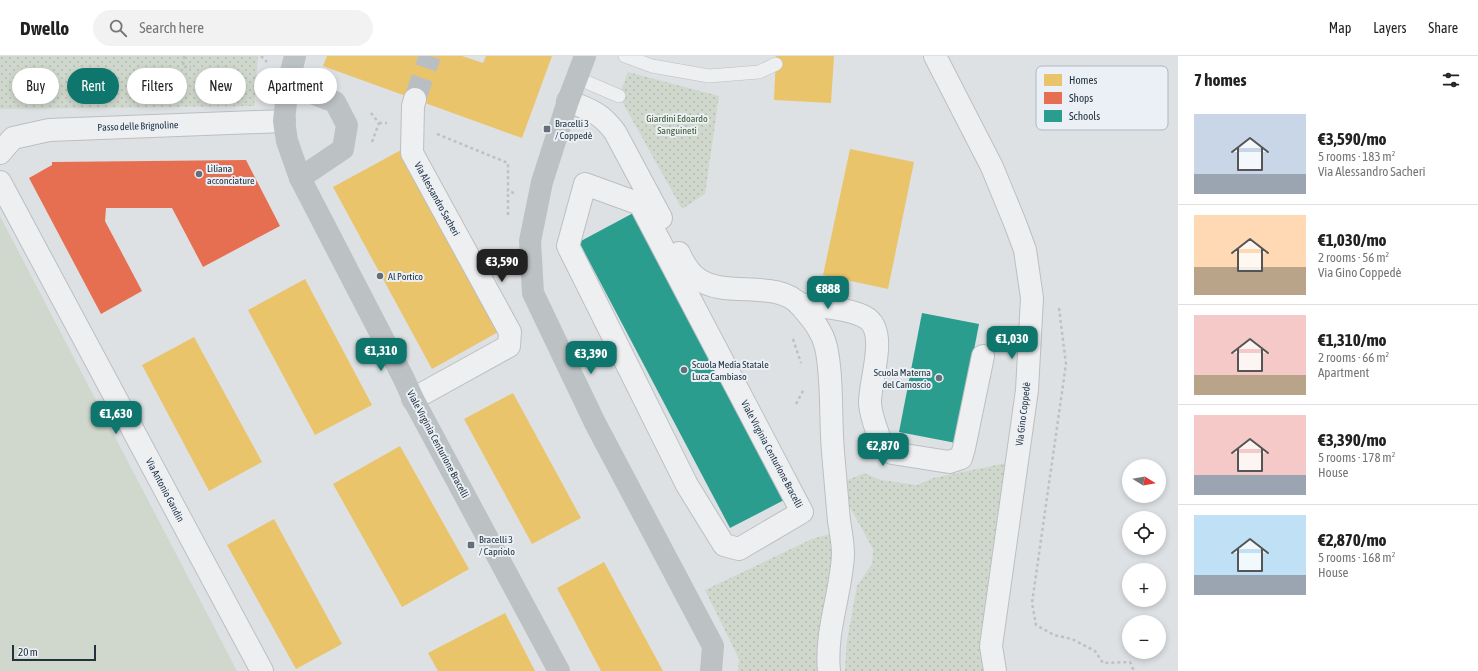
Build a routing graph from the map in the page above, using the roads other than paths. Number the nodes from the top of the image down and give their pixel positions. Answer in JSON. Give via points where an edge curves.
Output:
{"nodes":[{"id":1,"x":295,"y":56,"type":"edge"},
{"id":2,"x":585,"y":56,"type":"edge"},
{"id":3,"x":625,"y":56,"type":"edge"},
{"id":4,"x":935,"y":56,"type":"edge"},
{"id":5,"x":776,"y":64,"type":"dead end"},
{"id":6,"x":292,"y":68,"type":"edge"},
{"id":7,"x":577,"y":78,"type":"junction"},
{"id":8,"x":619,"y":96,"type":"dead end"},
{"id":9,"x":415,"y":99,"type":"tunnel mouth"},
{"id":10,"x":568,"y":101,"type":"junction"},
{"id":11,"x":286,"y":104,"type":"edge"},
{"id":12,"x":336,"y":104,"type":"edge"},
{"id":13,"x":284,"y":121,"type":"junction"},
{"id":14,"x":0,"y":154,"type":"edge"},
{"id":15,"x":300,"y":178,"type":"junction"},
{"id":16,"x":0,"y":182,"type":"edge"},
{"id":17,"x":586,"y":184,"type":"joint"},
{"id":18,"x":799,"y":304,"type":"junction"},
{"id":19,"x":983,"y":356,"type":"dead end"},
{"id":20,"x":413,"y":399,"type":"junction"},
{"id":21,"x":262,"y":671,"type":"edge"},
{"id":22,"x":559,"y":671,"type":"edge"},
{"id":23,"x":711,"y":671,"type":"edge"},
{"id":24,"x":829,"y":671,"type":"edge"},
{"id":25,"x":995,"y":671,"type":"edge"}],
"edges":[{"from":1,"to":6,"type":"street","name":"Viale Virginia Centurione Bracelli"},
{"from":2,"to":7,"type":"street"},
{"from":3,"to":5,"type":"lane","via":[[652,66],[709,76],[759,72]]},
{"from":4,"to":25,"type":"street","name":"Via Gino Coppedè","via":[[992,167],[1015,223],[1025,250],[1032,298],[1027,390],[991,646]]},
{"from":7,"to":8,"type":"lane"},
{"from":7,"to":10,"type":"street"},
{"from":9,"to":20,"type":"street","name":"Via Alessandro Sacheri","via":[[412,153],[510,332],[509,346]]},
{"from":10,"to":18,"type":"street","via":[[599,114],[616,132],[682,260],[698,279],[709,285],[779,293]]},
{"from":10,"to":23,"type":"street","via":[[542,182],[530,241],[533,293],[595,423],[713,646]]},
{"from":11,"to":13,"type":"street","name":"Viale Virginia Centurione Bracelli"},
{"from":12,"to":15,"type":"street","via":[[347,125],[343,149]]},
{"from":13,"to":14,"type":"street","name":"Passo delle Brignoline","via":[[49,130],[13,138]]},
{"from":13,"to":15,"type":"street","name":"Viale Virginia Centurione Bracelli","via":[[287,141]]},
{"from":15,"to":20,"type":"street","name":"Viale Virginia Centurione Bracelli"},
{"from":16,"to":21,"type":"street","name":"Via Antonio Gandin"},
{"from":17,"to":17,"type":"street","name":"Viale Virginia Centurione Bracelli","via":[[568,246],[687,485],[724,545],[739,550],[802,512],[640,204]]},
{"from":18,"to":19,"type":"street","via":[[849,311],[868,320],[875,327],[877,350],[870,404],[882,444],[892,453],[950,462],[961,458]]},
{"from":18,"to":24,"type":"street","via":[[821,332],[828,362],[832,450],[843,553],[840,586],[830,631]]},
{"from":20,"to":22,"type":"street","name":"Viale Virginia Centurione Bracelli"}]}
